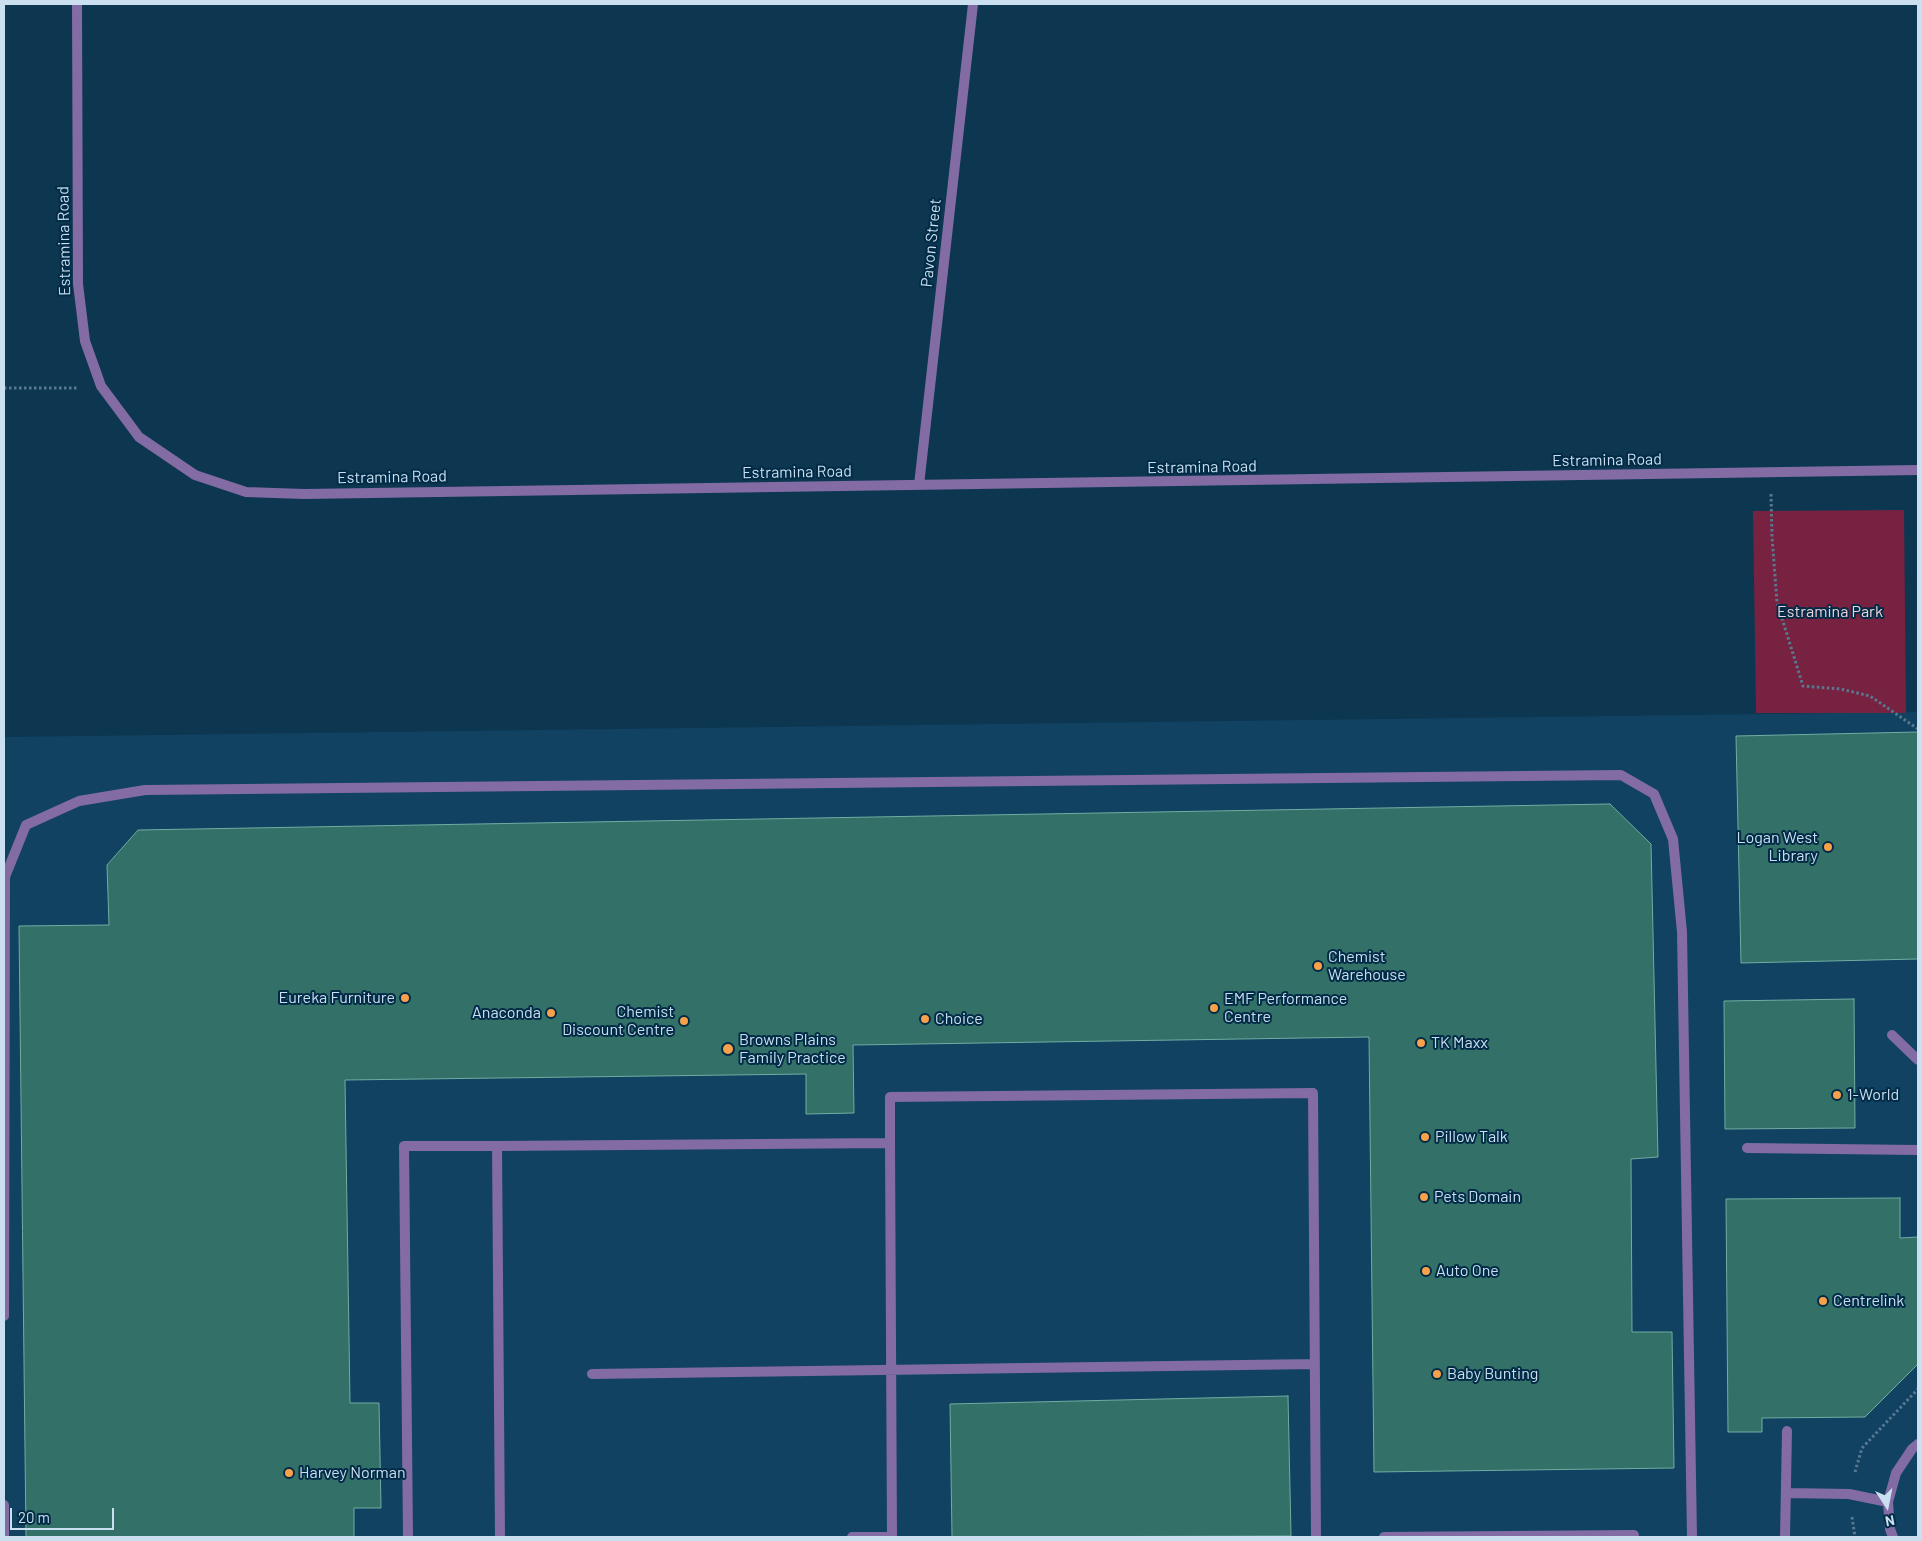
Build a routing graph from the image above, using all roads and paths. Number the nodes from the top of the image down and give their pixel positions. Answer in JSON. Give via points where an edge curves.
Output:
{"nodes":[{"id":1,"x":77,"y":4,"type":"edge"},
{"id":2,"x":973,"y":4,"type":"edge"},
{"id":3,"x":101,"y":386,"type":"junction"},
{"id":4,"x":4,"y":388,"type":"edge"},
{"id":5,"x":1918,"y":470,"type":"edge"},
{"id":6,"x":1771,"y":472,"type":"junction"},
{"id":7,"x":920,"y":485,"type":"junction"},
{"id":8,"x":1918,"y":729,"type":"edge"},
{"id":9,"x":1892,"y":1035,"type":"dead end"},
{"id":10,"x":1918,"y":1060,"type":"edge"},
{"id":11,"x":890,"y":1143,"type":"junction"},
{"id":12,"x":497,"y":1146,"type":"junction"},
{"id":13,"x":1748,"y":1148,"type":"dead end"},
{"id":14,"x":1918,"y":1150,"type":"edge"},
{"id":15,"x":4,"y":1316,"type":"edge"},
{"id":16,"x":1315,"y":1364,"type":"junction"},
{"id":17,"x":890,"y":1370,"type":"junction"},
{"id":18,"x":592,"y":1374,"type":"dead end"},
{"id":19,"x":1918,"y":1389,"type":"edge"},
{"id":20,"x":1787,"y":1431,"type":"dead end"},
{"id":21,"x":1918,"y":1444,"type":"edge"},
{"id":22,"x":1786,"y":1493,"type":"junction"},
{"id":23,"x":1848,"y":1494,"type":"junction"},
{"id":24,"x":1888,"y":1502,"type":"junction"},
{"id":25,"x":4,"y":1505,"type":"edge"},
{"id":26,"x":1634,"y":1535,"type":"dead end"},
{"id":27,"x":4,"y":1537,"type":"edge"},
{"id":28,"x":408,"y":1537,"type":"edge"},
{"id":29,"x":500,"y":1537,"type":"edge"},
{"id":30,"x":852,"y":1537,"type":"edge"},
{"id":31,"x":1316,"y":1537,"type":"edge"},
{"id":32,"x":1384,"y":1537,"type":"edge"},
{"id":33,"x":1692,"y":1537,"type":"edge"},
{"id":34,"x":1785,"y":1537,"type":"edge"},
{"id":35,"x":1855,"y":1537,"type":"edge"},
{"id":36,"x":1893,"y":1537,"type":"edge"}],
"edges":[{"from":1,"to":3,"type":"street","name":"Estramina Road","via":[[78,284],[85,341]]},
{"from":2,"to":7,"type":"street","name":"Pavon Street"},
{"from":3,"to":4,"type":"path"},
{"from":3,"to":7,"type":"street","name":"Estramina Road","via":[[138,437],[195,475],[246,492],[304,494]]},
{"from":5,"to":6,"type":"street","name":"Estramina Road"},
{"from":6,"to":7,"type":"street","name":"Estramina Road"},
{"from":6,"to":8,"type":"path","via":[[1777,602],[1803,686],[1841,689],[1870,696]]},
{"from":9,"to":10,"type":"street"},
{"from":11,"to":12,"type":"street"},
{"from":11,"to":16,"type":"street","via":[[890,1097],[1312,1093]]},
{"from":11,"to":17,"type":"street"},
{"from":12,"to":28,"type":"street","via":[[404,1146]]},
{"from":12,"to":29,"type":"street"},
{"from":13,"to":14,"type":"street"},
{"from":15,"to":33,"type":"street","via":[[5,877],[26,826],[79,801],[145,790],[1621,775],[1654,794],[1673,839],[1682,922]]},
{"from":16,"to":17,"type":"street"},
{"from":16,"to":31,"type":"street"},
{"from":17,"to":18,"type":"street"},
{"from":17,"to":30,"type":"street","via":[[892,1537]]},
{"from":19,"to":23,"type":"path","via":[[1862,1448]]},
{"from":20,"to":22,"type":"street"},
{"from":21,"to":24,"type":"street","via":[[1896,1474]]},
{"from":22,"to":23,"type":"street"},
{"from":22,"to":34,"type":"street"},
{"from":23,"to":24,"type":"street"},
{"from":23,"to":35,"type":"path"},
{"from":24,"to":36,"type":"street"},
{"from":25,"to":27,"type":"street"},
{"from":26,"to":32,"type":"street"}]}
